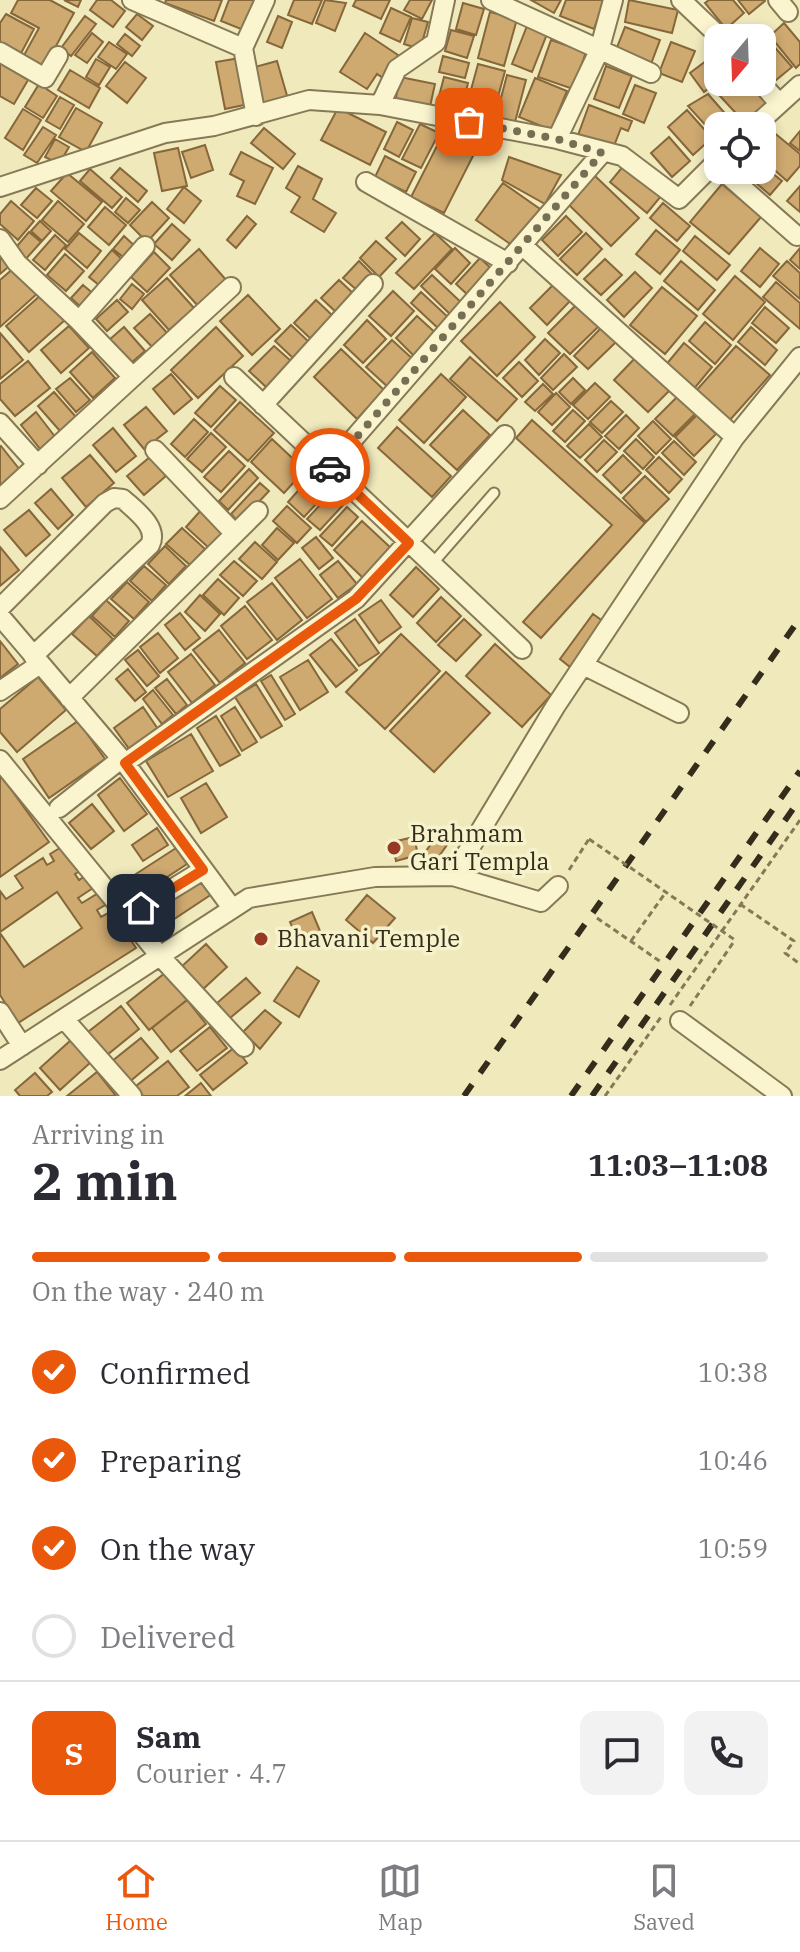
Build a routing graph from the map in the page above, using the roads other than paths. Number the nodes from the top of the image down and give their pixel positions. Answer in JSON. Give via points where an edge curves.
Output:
{"nodes":[{"id":1,"x":132,"y":0,"type":"edge"},
{"id":2,"x":265,"y":0,"type":"edge"},
{"id":3,"x":445,"y":0,"type":"edge"},
{"id":4,"x":491,"y":0,"type":"edge"},
{"id":5,"x":613,"y":0,"type":"edge"},
{"id":6,"x":681,"y":0,"type":"edge"},
{"id":7,"x":706,"y":24,"type":"edge"},
{"id":8,"x":243,"y":48,"type":"junction"},
{"id":9,"x":599,"y":51,"type":"junction"},
{"id":10,"x":0,"y":52,"type":"edge"},
{"id":11,"x":58,"y":56,"type":"dead end"},
{"id":12,"x":651,"y":73,"type":"dead end"},
{"id":13,"x":800,"y":85,"type":"edge"},
{"id":14,"x":773,"y":96,"type":"edge"},
{"id":15,"x":779,"y":103,"type":"junction"},
{"id":16,"x":380,"y":105,"type":"junction"},
{"id":17,"x":770,"y":112,"type":"edge"},
{"id":18,"x":256,"y":116,"type":"junction"},
{"id":19,"x":557,"y":139,"type":"junction"},
{"id":20,"x":602,"y":153,"type":"junction"},
{"id":21,"x":704,"y":177,"type":"edge"},
{"id":22,"x":366,"y":182,"type":"dead end"},
{"id":23,"x":739,"y":184,"type":"edge"},
{"id":24,"x":0,"y":187,"type":"edge"},
{"id":25,"x":797,"y":236,"type":"dead end"},
{"id":26,"x":0,"y":239,"type":"edge"},
{"id":27,"x":145,"y":246,"type":"dead end"},
{"id":28,"x":523,"y":246,"type":"junction"},
{"id":29,"x":508,"y":263,"type":"junction"},
{"id":30,"x":373,"y":284,"type":"dead end"},
{"id":31,"x":231,"y":287,"type":"dead end"},
{"id":32,"x":79,"y":321,"type":"junction"},
{"id":33,"x":800,"y":357,"type":"edge"},
{"id":34,"x":133,"y":377,"type":"junction"},
{"id":35,"x":234,"y":377,"type":"dead end"},
{"id":36,"x":263,"y":405,"type":"junction"},
{"id":37,"x":0,"y":423,"type":"edge"},
{"id":38,"x":505,"y":435,"type":"dead end"},
{"id":39,"x":735,"y":437,"type":"junction"},
{"id":40,"x":155,"y":450,"type":"dead end"},
{"id":41,"x":38,"y":465,"type":"junction"},
{"id":42,"x":329,"y":467,"type":"junction"},
{"id":43,"x":494,"y":493,"type":"dead end"},
{"id":44,"x":0,"y":499,"type":"edge"},
{"id":45,"x":258,"y":511,"type":"dead end"},
{"id":46,"x":235,"y":534,"type":"junction"},
{"id":47,"x":409,"y":543,"type":"junction"},
{"id":48,"x":432,"y":564,"type":"junction"},
{"id":49,"x":0,"y":608,"type":"edge"},
{"id":50,"x":0,"y":616,"type":"edge"},
{"id":51,"x":522,"y":649,"type":"dead end"},
{"id":52,"x":37,"y":660,"type":"junction"},
{"id":53,"x":583,"y":665,"type":"junction"},
{"id":54,"x":0,"y":691,"type":"edge"},
{"id":55,"x":69,"y":698,"type":"junction"},
{"id":56,"x":679,"y":713,"type":"dead end"},
{"id":57,"x":0,"y":760,"type":"edge"},
{"id":58,"x":123,"y":761,"type":"junction"},
{"id":59,"x":59,"y":808,"type":"dead end"},
{"id":60,"x":203,"y":870,"type":"junction"},
{"id":61,"x":453,"y":876,"type":"junction"},
{"id":62,"x":558,"y":886,"type":"road end"},
{"id":63,"x":141,"y":908,"type":"dead end"},
{"id":64,"x":232,"y":908,"type":"junction"},
{"id":65,"x":160,"y":956,"type":"junction"},
{"id":66,"x":0,"y":1012,"type":"edge"},
{"id":67,"x":65,"y":1020,"type":"junction"},
{"id":68,"x":680,"y":1021,"type":"road end"},
{"id":69,"x":244,"y":1047,"type":"dead end"},
{"id":70,"x":7,"y":1051,"type":"edge"},
{"id":71,"x":132,"y":1096,"type":"edge"},
{"id":72,"x":782,"y":1096,"type":"edge"}],
"edges":[{"from":1,"to":8,"type":"street"},
{"from":2,"to":8,"type":"street"},
{"from":3,"to":16,"type":"street","via":[[436,42],[397,69]]},
{"from":4,"to":9,"type":"street"},
{"from":5,"to":9,"type":"street"},
{"from":6,"to":7,"type":"street"},
{"from":8,"to":18,"type":"street"},
{"from":9,"to":12,"type":"street"},
{"from":9,"to":19,"type":"street"},
{"from":10,"to":11,"type":"street","via":[[45,78]]},
{"from":13,"to":15,"type":"street"},
{"from":14,"to":15,"type":"street"},
{"from":15,"to":17,"type":"street"},
{"from":16,"to":18,"type":"street","via":[[309,100]]},
{"from":16,"to":19,"type":"street"},
{"from":18,"to":24,"type":"street","via":[[165,133]]},
{"from":19,"to":20,"type":"street"},
{"from":20,"to":21,"type":"street","via":[[622,156],[679,199]]},
{"from":20,"to":28,"type":"street"},
{"from":22,"to":29,"type":"street"},
{"from":23,"to":25,"type":"street"},
{"from":26,"to":32,"type":"street","via":[[17,263]]},
{"from":27,"to":32,"type":"street"},
{"from":28,"to":29,"type":"street"},
{"from":28,"to":39,"type":"street"},
{"from":29,"to":42,"type":"street"},
{"from":30,"to":36,"type":"street"},
{"from":31,"to":34,"type":"street"},
{"from":32,"to":34,"type":"street"},
{"from":33,"to":39,"type":"street"},
{"from":34,"to":41,"type":"street"},
{"from":35,"to":36,"type":"street"},
{"from":36,"to":42,"type":"street"},
{"from":37,"to":41,"type":"street"},
{"from":38,"to":47,"type":"street"},
{"from":39,"to":53,"type":"street"},
{"from":40,"to":46,"type":"street"},
{"from":41,"to":44,"type":"street"},
{"from":42,"to":47,"type":"street"},
{"from":43,"to":48,"type":"lane"},
{"from":45,"to":46,"type":"street"},
{"from":46,"to":55,"type":"street"},
{"from":47,"to":48,"type":"street"},
{"from":47,"to":58,"type":"street","via":[[356,599]]},
{"from":48,"to":51,"type":"street"},
{"from":49,"to":52,"type":"street","via":[[114,498],[123,499],[152,529],[150,545]]},
{"from":50,"to":52,"type":"street"},
{"from":52,"to":54,"type":"street"},
{"from":52,"to":55,"type":"street"},
{"from":53,"to":56,"type":"street"},
{"from":53,"to":61,"type":"street"},
{"from":55,"to":58,"type":"street"},
{"from":57,"to":65,"type":"street"},
{"from":58,"to":59,"type":"street"},
{"from":58,"to":60,"type":"street"},
{"from":60,"to":63,"type":"street"},
{"from":60,"to":64,"type":"street"},
{"from":61,"to":62,"type":"street","via":[[541,902]]},
{"from":61,"to":64,"type":"street","via":[[375,877],[249,898]]},
{"from":64,"to":65,"type":"street"},
{"from":65,"to":67,"type":"street"},
{"from":65,"to":69,"type":"street"},
{"from":66,"to":70,"type":"street"},
{"from":67,"to":70,"type":"street"},
{"from":67,"to":71,"type":"street"},
{"from":68,"to":72,"type":"street"}]}
